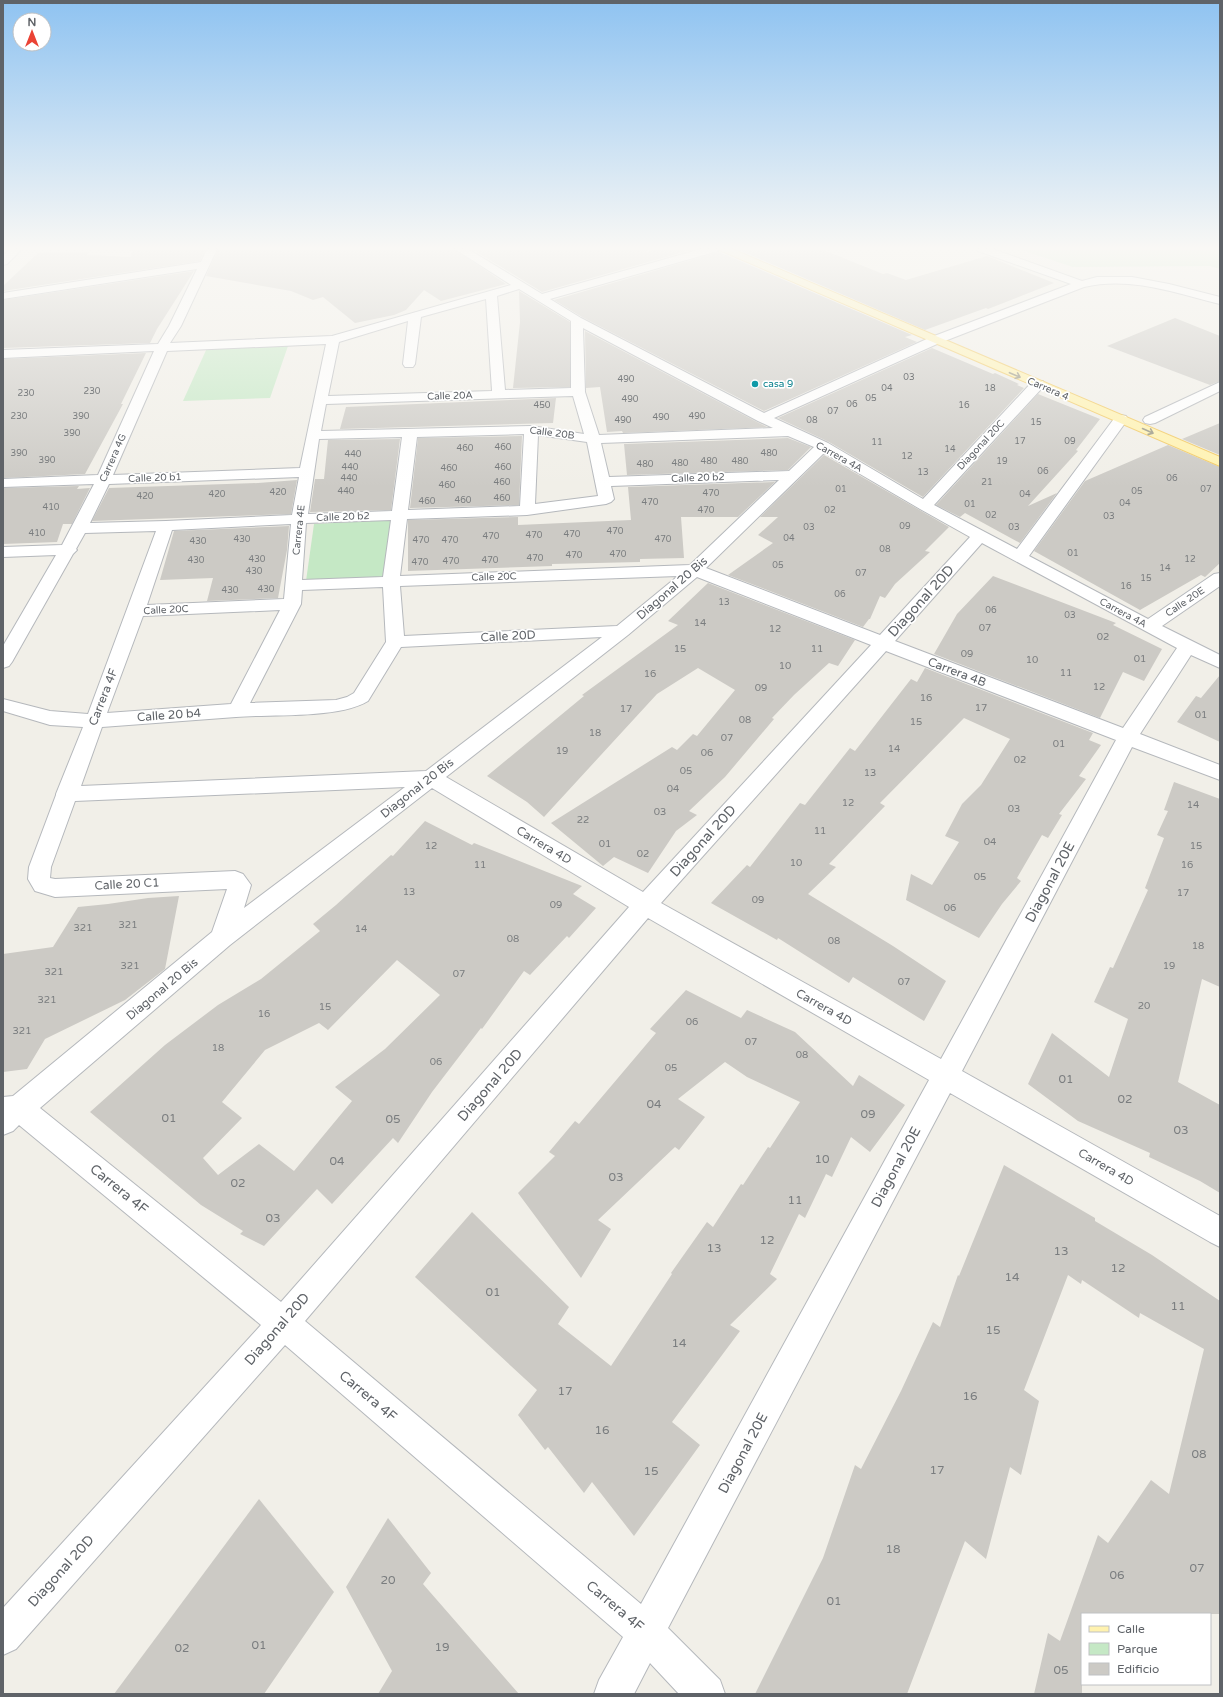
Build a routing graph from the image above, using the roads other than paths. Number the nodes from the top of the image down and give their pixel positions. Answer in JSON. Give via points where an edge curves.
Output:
{"nodes":[{"id":1,"x":174,"y":328,"type":"edge"},
{"id":2,"x":372,"y":328,"type":"edge"},
{"id":3,"x":413,"y":328,"type":"edge"},
{"id":4,"x":494,"y":328,"type":"edge"},
{"id":5,"x":577,"y":328,"type":"edge"},
{"id":6,"x":593,"y":328,"type":"edge"},
{"id":7,"x":903,"y":328,"type":"edge"},
{"id":8,"x":937,"y":328,"type":"edge"},
{"id":9,"x":966,"y":328,"type":"edge"},
{"id":10,"x":951,"y":334,"type":"junction"},
{"id":11,"x":333,"y":340,"type":"junction"},
{"id":12,"x":933,"y":341,"type":"junction"},
{"id":13,"x":162,"y":347,"type":"junction"},
{"id":14,"x":3,"y":354,"type":"edge"},
{"id":15,"x":409,"y":364,"type":"dead end"},
{"id":16,"x":1038,"y":384,"type":"junction"},
{"id":17,"x":1220,"y":386,"type":"edge"},
{"id":18,"x":578,"y":392,"type":"junction"},
{"id":19,"x":499,"y":394,"type":"junction"},
{"id":20,"x":321,"y":400,"type":"junction"},
{"id":21,"x":763,"y":418,"type":"junction"},
{"id":22,"x":1121,"y":419,"type":"junction"},
{"id":23,"x":1150,"y":420,"type":"junction"},
{"id":24,"x":531,"y":430,"type":"junction"},
{"id":25,"x":790,"y":432,"type":"junction"},
{"id":26,"x":410,"y":433,"type":"junction"},
{"id":27,"x":313,"y":435,"type":"junction"},
{"id":28,"x":593,"y":439,"type":"junction"},
{"id":29,"x":823,"y":446,"type":"junction"},
{"id":30,"x":1220,"y":450,"type":"edge"},
{"id":31,"x":1220,"y":462,"type":"edge"},
{"id":32,"x":306,"y":472,"type":"junction"},
{"id":33,"x":794,"y":475,"type":"junction"},
{"id":34,"x":104,"y":479,"type":"junction"},
{"id":35,"x":602,"y":482,"type":"junction"},
{"id":36,"x":3,"y":483,"type":"edge"},
{"id":37,"x":924,"y":506,"type":"junction"},
{"id":38,"x":527,"y":510,"type":"junction"},
{"id":39,"x":399,"y":516,"type":"junction"},
{"id":40,"x":299,"y":519,"type":"junction"},
{"id":41,"x":166,"y":526,"type":"junction"},
{"id":42,"x":80,"y":528,"type":"junction"},
{"id":43,"x":980,"y":536,"type":"junction"},
{"id":44,"x":69,"y":550,"type":"junction"},
{"id":45,"x":3,"y":552,"type":"edge"},
{"id":46,"x":1020,"y":557,"type":"junction"},
{"id":47,"x":695,"y":570,"type":"junction"},
{"id":48,"x":1220,"y":578,"type":"edge"},
{"id":49,"x":391,"y":582,"type":"junction"},
{"id":50,"x":294,"y":587,"type":"junction"},
{"id":51,"x":292,"y":604,"type":"junction"},
{"id":52,"x":136,"y":611,"type":"junction"},
{"id":53,"x":1149,"y":627,"type":"junction"},
{"id":54,"x":622,"y":631,"type":"junction"},
{"id":55,"x":395,"y":642,"type":"junction"},
{"id":56,"x":883,"y":643,"type":"junction"},
{"id":57,"x":1188,"y":646,"type":"junction"},
{"id":58,"x":3,"y":662,"type":"edge"},
{"id":59,"x":1220,"y":662,"type":"edge"},
{"id":60,"x":3,"y":705,"type":"edge"},
{"id":61,"x":237,"y":710,"type":"junction"},
{"id":62,"x":94,"y":721,"type":"junction"},
{"id":63,"x":1127,"y":738,"type":"junction"},
{"id":64,"x":1220,"y":773,"type":"edge"},
{"id":65,"x":431,"y":778,"type":"junction"},
{"id":66,"x":66,"y":794,"type":"junction"},
{"id":67,"x":40,"y":867,"type":"joint"},
{"id":68,"x":645,"y":905,"type":"junction"},
{"id":69,"x":222,"y":938,"type":"junction"},
{"id":70,"x":946,"y":1075,"type":"junction"},
{"id":71,"x":9,"y":1113,"type":"edge"},
{"id":72,"x":1220,"y":1232,"type":"edge"},
{"id":73,"x":283,"y":1323,"type":"junction"},
{"id":74,"x":646,"y":1632,"type":"junction"},
{"id":75,"x":3,"y":1636,"type":"edge"},
{"id":76,"x":613,"y":1694,"type":"edge"},
{"id":77,"x":706,"y":1694,"type":"edge"}],
"edges":[{"from":1,"to":13,"type":"street","name":"Carrera 4G"},
{"from":2,"to":11,"type":"street"},
{"from":3,"to":15,"type":"street"},
{"from":4,"to":19,"type":"street"},
{"from":5,"to":18,"type":"street"},
{"from":6,"to":21,"type":"street","name":"Carrera 4A"},
{"from":7,"to":12,"type":"main road","name":"Carrera 4"},
{"from":8,"to":10,"type":"main road","name":"Carrera 4"},
{"from":9,"to":10,"type":"street"},
{"from":10,"to":12,"type":"street"},
{"from":10,"to":23,"type":"main road","name":"Carrera 4"},
{"from":11,"to":13,"type":"street"},
{"from":11,"to":20,"type":"street","name":"Carrera 4E"},
{"from":12,"to":16,"type":"main road","name":"Carrera 4","one_way":true},
{"from":12,"to":21,"type":"street"},
{"from":13,"to":14,"type":"street"},
{"from":13,"to":34,"type":"street","name":"Carrera 4G"},
{"from":16,"to":22,"type":"main road","name":"Carrera 4"},
{"from":16,"to":37,"type":"street","name":"Diagonal 20C"},
{"from":17,"to":23,"type":"street"},
{"from":18,"to":19,"type":"street","name":"Calle 20A"},
{"from":18,"to":28,"type":"street"},
{"from":19,"to":20,"type":"street","name":"Calle 20A"},
{"from":20,"to":27,"type":"street","name":"Carrera 4E"},
{"from":21,"to":25,"type":"street","name":"Carrera 4A"},
{"from":22,"to":31,"type":"main road","name":"Carrera 4","one_way":true},
{"from":22,"to":46,"type":"street"},
{"from":23,"to":30,"type":"main road","name":"Carrera 4"},
{"from":24,"to":26,"type":"street","name":"Calle 20B"},
{"from":24,"to":28,"type":"street","name":"Calle 20B"},
{"from":24,"to":38,"type":"street"},
{"from":25,"to":28,"type":"street","name":"Calle 20B"},
{"from":25,"to":29,"type":"street","name":"Carrera 4A"},
{"from":26,"to":27,"type":"street","name":"Calle 20B"},
{"from":26,"to":39,"type":"street"},
{"from":27,"to":32,"type":"street","name":"Carrera 4E"},
{"from":28,"to":35,"type":"street"},
{"from":29,"to":33,"type":"street","name":"Diagonal 20 Bis"},
{"from":29,"to":37,"type":"street","name":"Carrera 4A"},
{"from":32,"to":34,"type":"street","name":"Calle 20 b1"},
{"from":32,"to":40,"type":"street","name":"Carrera 4E"},
{"from":33,"to":35,"type":"street","name":"Calle 20 b2"},
{"from":33,"to":47,"type":"street","name":"Diagonal 20 Bis"},
{"from":34,"to":36,"type":"street","name":"Calle 20 b1"},
{"from":34,"to":42,"type":"street","name":"Carrera 4G"},
{"from":35,"to":38,"type":"street","name":"Calle 20 b2","via":[[606,499]]},
{"from":37,"to":43,"type":"street","name":"Carrera 4A"},
{"from":38,"to":39,"type":"street","name":"Calle 20 b2"},
{"from":39,"to":40,"type":"street","name":"Calle 20 b2"},
{"from":39,"to":49,"type":"street"},
{"from":40,"to":41,"type":"street","name":"Calle 20 b2"},
{"from":40,"to":50,"type":"street","name":"Carrera 4E"},
{"from":41,"to":42,"type":"street","name":"Calle 20 b2"},
{"from":41,"to":52,"type":"street","name":"Carrera 4F"},
{"from":42,"to":44,"type":"street","name":"Carrera 4G"},
{"from":43,"to":46,"type":"street","name":"Carrera 4A"},
{"from":43,"to":56,"type":"street","name":"Diagonal 20D"},
{"from":44,"to":45,"type":"street"},
{"from":44,"to":58,"type":"street","name":"Carrera 4G"},
{"from":46,"to":53,"type":"street","name":"Carrera 4A"},
{"from":47,"to":49,"type":"street","name":"Calle 20C"},
{"from":47,"to":54,"type":"street","name":"Diagonal 20 Bis"},
{"from":47,"to":56,"type":"street","name":"Carrera 4B"},
{"from":48,"to":53,"type":"street","name":"Calle 20E"},
{"from":49,"to":50,"type":"street","name":"Calle 20C"},
{"from":49,"to":55,"type":"street"},
{"from":50,"to":51,"type":"street","name":"Carrera 4E"},
{"from":51,"to":52,"type":"street","name":"Calle 20C"},
{"from":51,"to":61,"type":"street","name":"Carrera 4E"},
{"from":52,"to":62,"type":"street","name":"Carrera 4F"},
{"from":53,"to":57,"type":"street","name":"Carrera 4A"},
{"from":54,"to":55,"type":"street","name":"Calle 20D"},
{"from":54,"to":65,"type":"street","name":"Diagonal 20 Bis"},
{"from":55,"to":61,"type":"street","name":"Calle 20 b4","via":[[361,697],[353,702],[336,706]]},
{"from":56,"to":63,"type":"street","name":"Carrera 4B"},
{"from":56,"to":68,"type":"street","name":"Diagonal 20D"},
{"from":57,"to":59,"type":"street","name":"Carrera 4A"},
{"from":57,"to":63,"type":"street","name":"Diagonal 20E"},
{"from":60,"to":62,"type":"street","name":"Calle 20 b4","via":[[50,718]]},
{"from":61,"to":62,"type":"street","name":"Calle 20 b4"},
{"from":62,"to":66,"type":"street","name":"Carrera 4F"},
{"from":63,"to":64,"type":"street","name":"Carrera 4B"},
{"from":63,"to":70,"type":"street","name":"Diagonal 20E"},
{"from":65,"to":66,"type":"street"},
{"from":65,"to":68,"type":"street","name":"Carrera 4D"},
{"from":65,"to":69,"type":"street","name":"Diagonal 20 Bis"},
{"from":66,"to":67,"type":"street","name":"Carrera 4F"},
{"from":67,"to":69,"type":"street","name":"Calle 20 C1","via":[[39,879],[44,885],[55,888],[236,880],[240,885]]},
{"from":68,"to":70,"type":"street","name":"Carrera 4D"},
{"from":68,"to":73,"type":"street","name":"Diagonal 20D"},
{"from":69,"to":71,"type":"street","name":"Diagonal 20 Bis"},
{"from":70,"to":72,"type":"street","name":"Carrera 4D"},
{"from":70,"to":74,"type":"street","name":"Diagonal 20E"},
{"from":71,"to":73,"type":"street","name":"Carrera 4F"},
{"from":73,"to":74,"type":"street","name":"Carrera 4F"},
{"from":73,"to":75,"type":"street","name":"Diagonal 20D"},
{"from":74,"to":76,"type":"street","name":"Diagonal 20E"},
{"from":74,"to":77,"type":"street","name":"Carrera 4F"}]}
